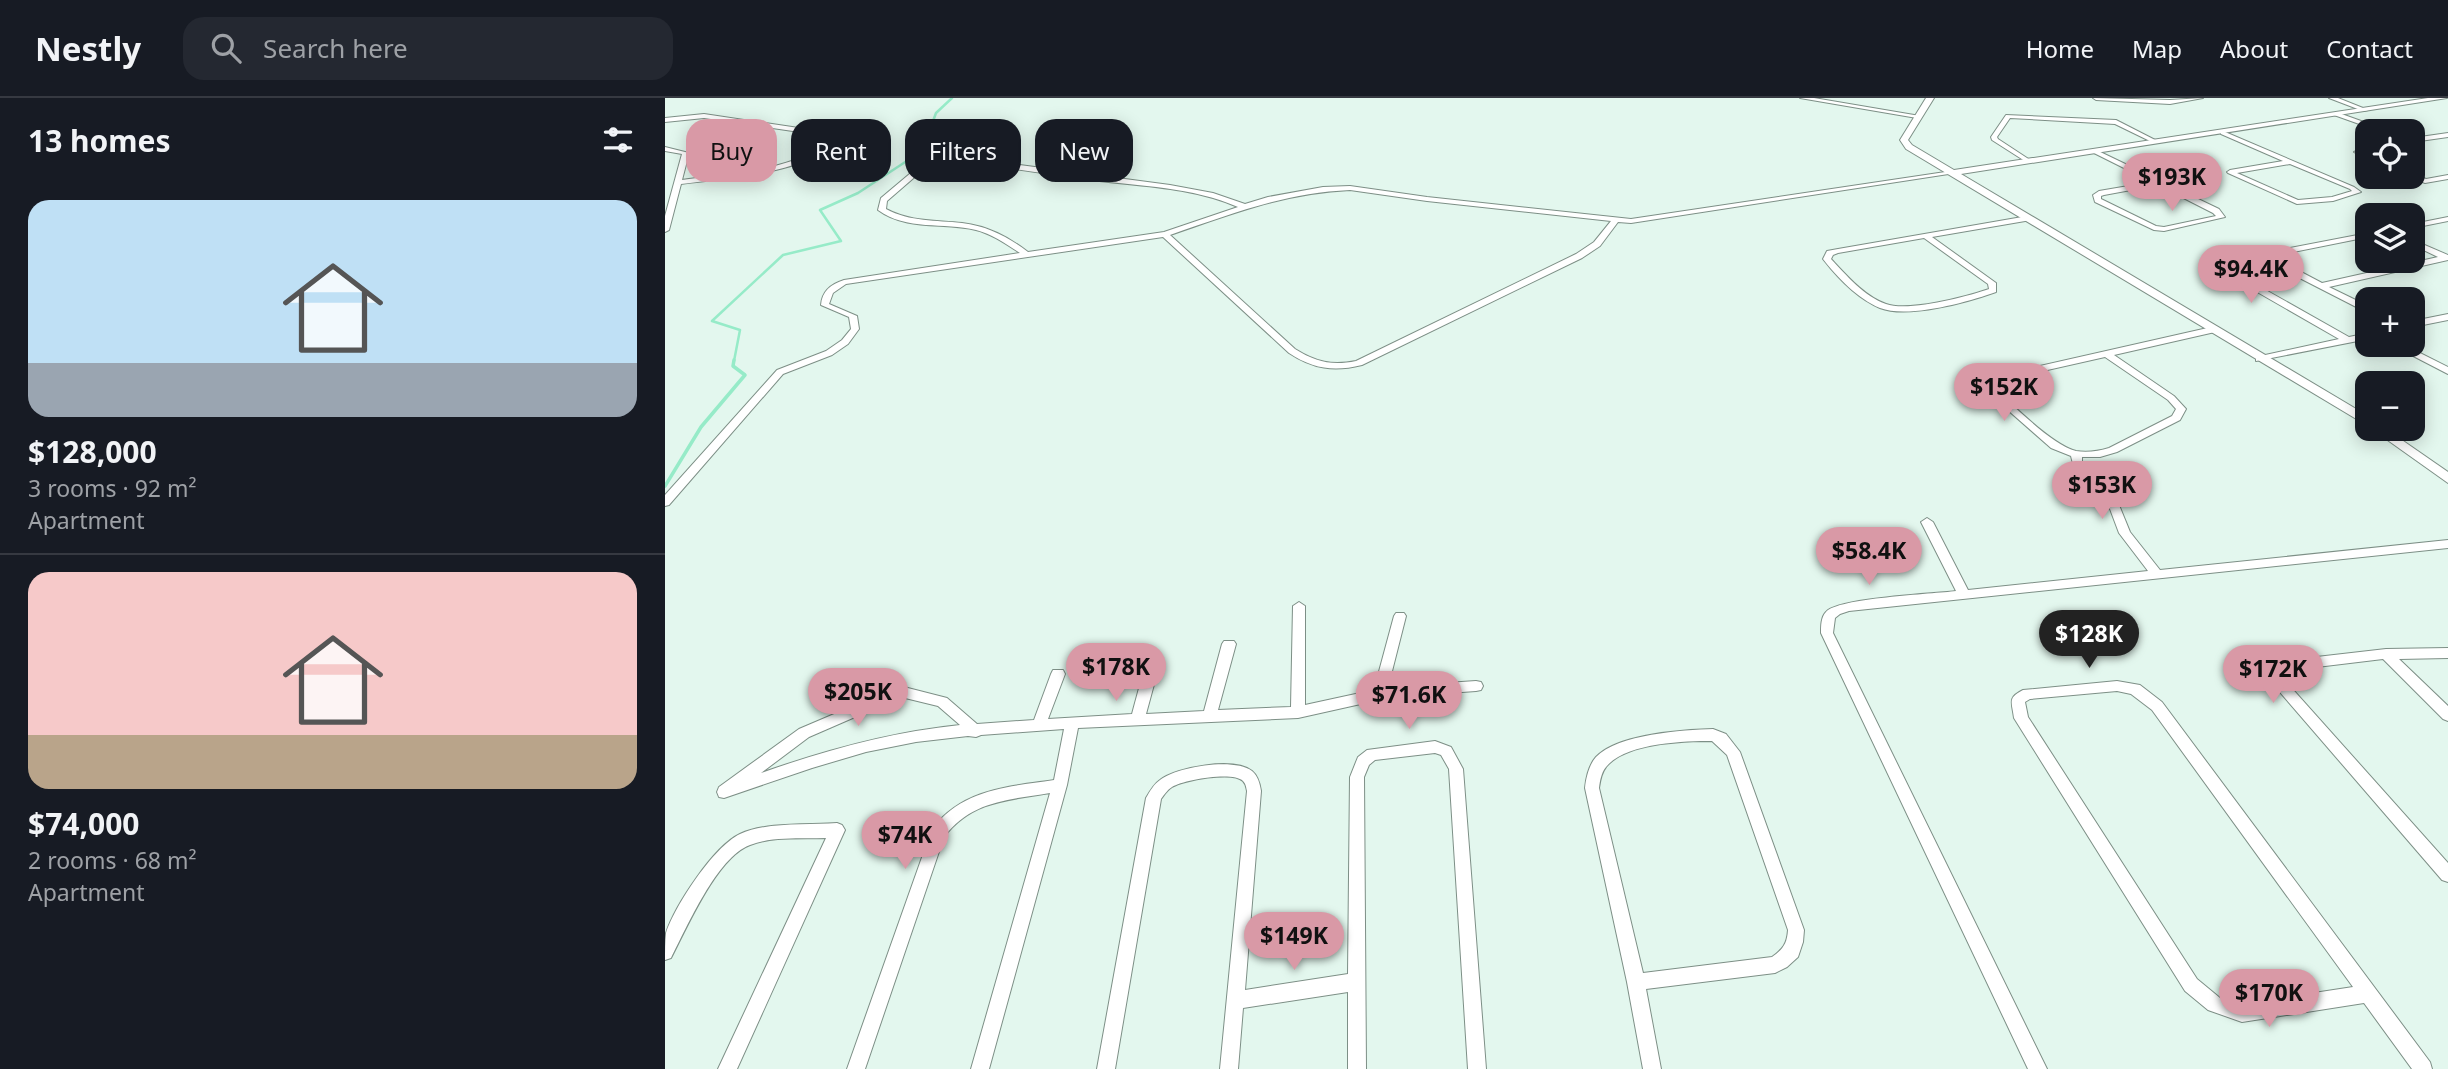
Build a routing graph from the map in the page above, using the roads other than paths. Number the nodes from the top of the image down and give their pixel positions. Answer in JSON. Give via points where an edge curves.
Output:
{"nodes":[{"id":1,"x":1803,"y":98,"type":"edge"},
{"id":2,"x":1847,"y":98,"type":"edge"},
{"id":3,"x":1930,"y":98,"type":"edge"},
{"id":4,"x":2096,"y":98,"type":"edge"},
{"id":5,"x":2200,"y":98,"type":"edge"},
{"id":6,"x":2332,"y":98,"type":"edge"},
{"id":7,"x":2442,"y":98,"type":"edge"},
{"id":8,"x":1841,"y":104,"type":"junction"},
{"id":9,"x":2365,"y":110,"type":"junction"},
{"id":10,"x":2336,"y":114,"type":"junction"},
{"id":11,"x":1917,"y":116,"type":"junction"},
{"id":12,"x":665,"y":120,"type":"edge"},
{"id":13,"x":2355,"y":121,"type":"edge"},
{"id":14,"x":2223,"y":133,"type":"junction"},
{"id":15,"x":2448,"y":135,"type":"edge"},
{"id":16,"x":2425,"y":138,"type":"edge"},
{"id":17,"x":2157,"y":142,"type":"junction"},
{"id":18,"x":665,"y":149,"type":"edge"},
{"id":19,"x":2094,"y":151,"type":"junction"},
{"id":20,"x":2028,"y":161,"type":"junction"},
{"id":21,"x":2290,"y":162,"type":"junction"},
{"id":22,"x":1021,"y":168,"type":"edge"},
{"id":23,"x":1952,"y":173,"type":"junction"},
{"id":24,"x":2448,"y":177,"type":"edge"},
{"id":25,"x":2425,"y":181,"type":"edge"},
{"id":26,"x":680,"y":182,"type":"junction"},
{"id":27,"x":905,"y":182,"type":"edge"},
{"id":28,"x":2158,"y":183,"type":"junction"},
{"id":29,"x":1245,"y":207,"type":"junction"},
{"id":30,"x":667,"y":217,"type":"edge"},
{"id":31,"x":2028,"y":218,"type":"junction"},
{"id":32,"x":2448,"y":219,"type":"edge"},
{"id":33,"x":1616,"y":220,"type":"junction"},
{"id":34,"x":2425,"y":224,"type":"edge"},
{"id":35,"x":665,"y":230,"type":"edge"},
{"id":36,"x":1164,"y":234,"type":"junction"},
{"id":37,"x":1926,"y":236,"type":"junction"},
{"id":38,"x":2355,"y":238,"type":"edge"},
{"id":39,"x":2425,"y":248,"type":"edge"},
{"id":40,"x":1025,"y":254,"type":"junction"},
{"id":41,"x":2447,"y":258,"type":"edge"},
{"id":42,"x":2283,"y":266,"type":"junction"},
{"id":43,"x":2321,"y":286,"type":"junction"},
{"id":44,"x":2355,"y":303,"type":"edge"},
{"id":45,"x":2448,"y":317,"type":"edge"},
{"id":46,"x":2425,"y":322,"type":"edge"},
{"id":47,"x":2212,"y":330,"type":"junction"},
{"id":48,"x":2355,"y":338,"type":"edge"},
{"id":49,"x":2347,"y":340,"type":"junction"},
{"id":50,"x":2108,"y":355,"type":"junction"},
{"id":51,"x":2421,"y":357,"type":"edge"},
{"id":52,"x":2259,"y":359,"type":"junction"},
{"id":53,"x":2448,"y":371,"type":"edge"},
{"id":54,"x":2355,"y":414,"type":"edge"},
{"id":55,"x":2394,"y":441,"type":"edge"},
{"id":56,"x":2076,"y":454,"type":"junction"},
{"id":57,"x":2448,"y":480,"type":"edge"},
{"id":58,"x":665,"y":502,"type":"edge"},
{"id":59,"x":1927,"y":522,"type":"dead end"},
{"id":60,"x":2448,"y":544,"type":"edge"},
{"id":61,"x":2156,"y":575,"type":"junction"},
{"id":62,"x":1964,"y":594,"type":"junction"},
{"id":63,"x":1299,"y":606,"type":"dead end"},
{"id":64,"x":1400,"y":616,"type":"dead end"},
{"id":65,"x":1229,"y":644,"type":"dead end"},
{"id":66,"x":2448,"y":653,"type":"edge"},
{"id":67,"x":2386,"y":654,"type":"junction"},
{"id":68,"x":1058,"y":674,"type":"dead end"},
{"id":69,"x":1149,"y":677,"type":"dead end"},
{"id":70,"x":1476,"y":686,"type":"dead end"},
{"id":71,"x":1380,"y":694,"type":"junction"},
{"id":72,"x":1298,"y":712,"type":"junction"},
{"id":73,"x":2448,"y":715,"type":"edge"},
{"id":74,"x":1210,"y":716,"type":"junction"},
{"id":75,"x":1138,"y":719,"type":"junction"},
{"id":76,"x":1072,"y":723,"type":"junction"},
{"id":77,"x":1039,"y":725,"type":"junction"},
{"id":78,"x":976,"y":731,"type":"junction"},
{"id":79,"x":1060,"y":785,"type":"junction"},
{"id":80,"x":2448,"y":875,"type":"edge"},
{"id":81,"x":667,"y":943,"type":"edge"},
{"id":82,"x":1356,"y":982,"type":"junction"},
{"id":83,"x":1636,"y":982,"type":"junction"},
{"id":84,"x":2368,"y":994,"type":"junction"},
{"id":85,"x":1237,"y":1000,"type":"junction"},
{"id":86,"x":727,"y":1069,"type":"edge"},
{"id":87,"x":856,"y":1069,"type":"edge"},
{"id":88,"x":980,"y":1069,"type":"edge"},
{"id":89,"x":1106,"y":1069,"type":"edge"},
{"id":90,"x":1229,"y":1069,"type":"edge"},
{"id":91,"x":1357,"y":1069,"type":"edge"},
{"id":92,"x":1477,"y":1069,"type":"edge"},
{"id":93,"x":1652,"y":1069,"type":"edge"},
{"id":94,"x":2038,"y":1069,"type":"edge"},
{"id":95,"x":2423,"y":1069,"type":"edge"}],
"edges":[{"from":1,"to":8,"type":"street"},
{"from":2,"to":8,"type":"street"},
{"from":3,"to":11,"type":"street"},
{"from":4,"to":5,"type":"street","via":[[2163,102]]},
{"from":6,"to":9,"type":"street"},
{"from":7,"to":9,"type":"street"},
{"from":8,"to":11,"type":"street"},
{"from":9,"to":10,"type":"street"},
{"from":10,"to":13,"type":"street"},
{"from":10,"to":14,"type":"street"},
{"from":11,"to":23,"type":"street","via":[[1906,133],[1906,144]]},
{"from":12,"to":26,"type":"street","via":[[704,116],[839,136],[789,165]]},
{"from":14,"to":17,"type":"street"},
{"from":14,"to":21,"type":"street"},
{"from":15,"to":16,"type":"street"},
{"from":17,"to":19,"type":"street"},
{"from":17,"to":20,"type":"street","via":[[2116,121],[2008,116],[1995,140]]},
{"from":18,"to":26,"type":"street","via":[[686,153]]},
{"from":19,"to":20,"type":"street"},
{"from":19,"to":28,"type":"street"},
{"from":20,"to":23,"type":"street"},
{"from":21,"to":21,"type":"street","via":[[2352,188],[2357,192],[2297,202],[2230,172]]},
{"from":22,"to":29,"type":"street","via":[[1215,195]]},
{"from":23,"to":31,"type":"street"},
{"from":23,"to":33,"type":"street","via":[[1646,220]]},
{"from":24,"to":25,"type":"street"},
{"from":26,"to":30,"type":"street"},
{"from":27,"to":40,"type":"street","via":[[884,200],[882,210],[901,218],[976,227]]},
{"from":28,"to":28,"type":"street","via":[[2216,211],[2221,217],[2154,228],[2098,200],[2102,193]]},
{"from":29,"to":33,"type":"street","via":[[1293,193],[1350,188]]},
{"from":29,"to":36,"type":"street"},
{"from":30,"to":35,"type":"street"},
{"from":31,"to":37,"type":"street"},
{"from":31,"to":47,"type":"street"},
{"from":32,"to":34,"type":"street"},
{"from":33,"to":36,"type":"street","via":[[1597,244],[1579,256],[1359,363],[1340,368],[1311,364],[1291,351]]},
{"from":36,"to":40,"type":"street"},
{"from":37,"to":37,"type":"street","via":[[1837,251],[1827,259],[1890,309],[1993,290],[1992,283]]},
{"from":38,"to":42,"type":"street","via":[[2282,252],[2275,256]]},
{"from":39,"to":41,"type":"street"},
{"from":40,"to":58,"type":"street","via":[[844,282],[833,288],[825,305],[853,316],[856,329],[829,353],[780,372]]},
{"from":41,"to":43,"type":"street"},
{"from":42,"to":43,"type":"street"},
{"from":42,"to":49,"type":"street","via":[[2241,279],[2242,283]]},
{"from":43,"to":44,"type":"street"},
{"from":45,"to":46,"type":"street"},
{"from":47,"to":50,"type":"street"},
{"from":47,"to":52,"type":"street"},
{"from":48,"to":49,"type":"street"},
{"from":49,"to":52,"type":"street"},
{"from":50,"to":56,"type":"street","via":[[2171,398],[2181,413],[2113,450]]},
{"from":50,"to":56,"type":"street","via":[[1989,383],[1994,394],[2055,446]]},
{"from":51,"to":53,"type":"street"},
{"from":52,"to":54,"type":"street"},
{"from":55,"to":57,"type":"street"},
{"from":56,"to":61,"type":"street","via":[[2077,462],[2115,508],[2125,533]]},
{"from":59,"to":62,"type":"street"},
{"from":60,"to":61,"type":"street"},
{"from":61,"to":62,"type":"street"},
{"from":62,"to":94,"type":"street","via":[[1836,610],[1829,616],[1827,633]]},
{"from":63,"to":72,"type":"street"},
{"from":64,"to":71,"type":"street"},
{"from":65,"to":74,"type":"street"},
{"from":66,"to":67,"type":"street"},
{"from":67,"to":73,"type":"street"},
{"from":67,"to":80,"type":"street","via":[[2281,666],[2273,676]]},
{"from":68,"to":77,"type":"street"},
{"from":69,"to":75,"type":"street"},
{"from":70,"to":71,"type":"street"},
{"from":71,"to":72,"type":"street"},
{"from":72,"to":74,"type":"street"},
{"from":74,"to":75,"type":"street"},
{"from":75,"to":76,"type":"street"},
{"from":76,"to":77,"type":"street"},
{"from":76,"to":79,"type":"street"},
{"from":77,"to":78,"type":"street"},
{"from":78,"to":78,"type":"street","via":[[868,746],[724,792],[804,733],[900,691],[942,702]]},
{"from":79,"to":87,"type":"street","via":[[983,799],[944,823]]},
{"from":79,"to":88,"type":"street"},
{"from":81,"to":86,"type":"street","via":[[715,865],[734,845],[748,838],[837,830]]},
{"from":82,"to":85,"type":"street"},
{"from":82,"to":91,"type":"street"},
{"from":82,"to":92,"type":"street","via":[[1359,768],[1372,754],[1435,747],[1446,751],[1456,769]]},
{"from":83,"to":83,"type":"street","via":[[1592,788],[1594,774],[1601,761],[1615,751],[1713,735],[1733,752],[1797,930],[1796,944],[1790,956],[1775,965]]},
{"from":83,"to":93,"type":"street"},
{"from":84,"to":84,"type":"street","via":[[2146,696],[2117,686],[2028,694],[2018,699],[2021,718],[2191,985],[2206,1001],[2242,1013]]},
{"from":84,"to":95,"type":"street"},
{"from":85,"to":89,"type":"street","via":[[1252,780],[1233,771],[1182,775],[1160,788],[1154,798]]},
{"from":85,"to":90,"type":"street"}]}
